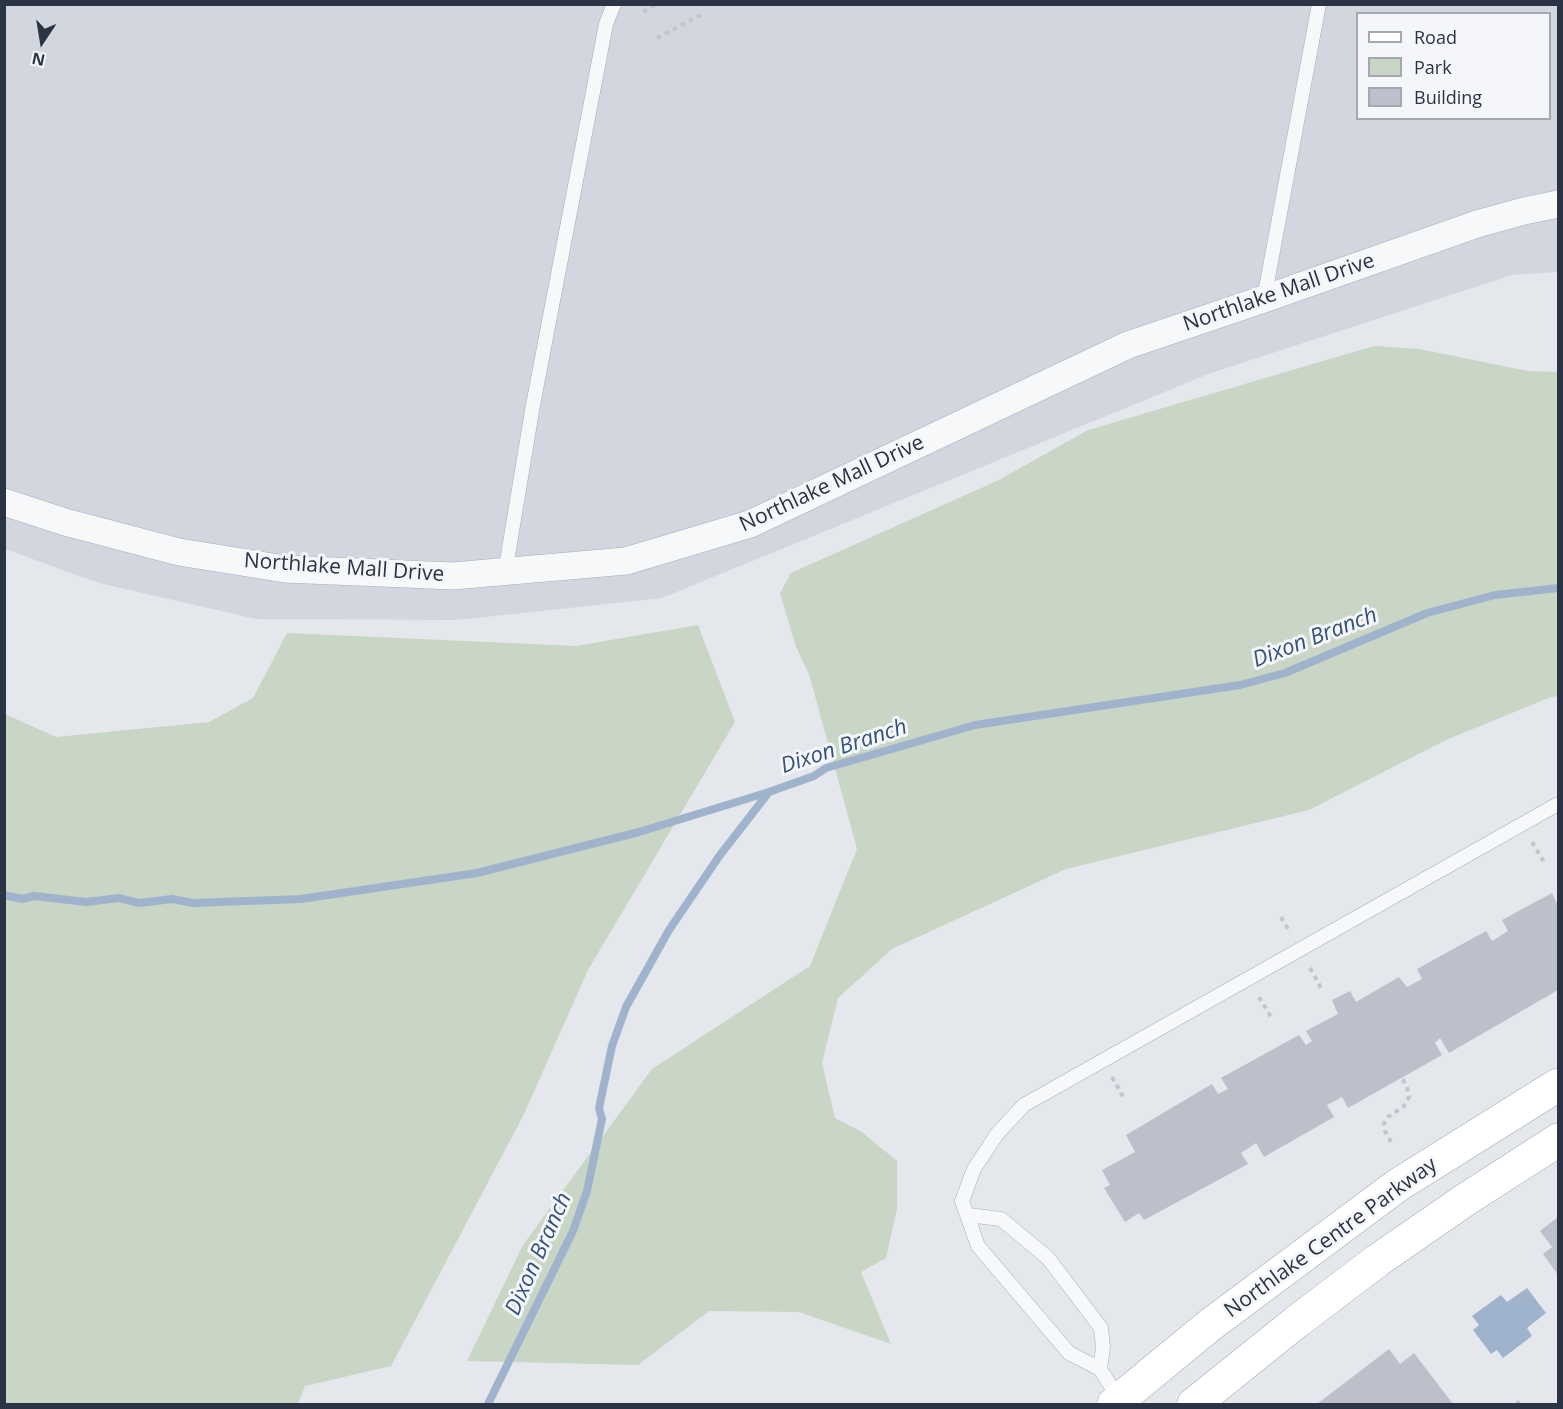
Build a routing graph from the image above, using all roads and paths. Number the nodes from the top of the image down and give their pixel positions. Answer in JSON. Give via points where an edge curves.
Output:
{"nodes":[{"id":1,"x":614,"y":4,"type":"edge"},
{"id":2,"x":656,"y":4,"type":"edge"},
{"id":3,"x":1319,"y":4,"type":"edge"},
{"id":4,"x":643,"y":12,"type":"dead end"},
{"id":5,"x":701,"y":15,"type":"dead end"},
{"id":6,"x":657,"y":38,"type":"dead end"},
{"id":7,"x":1558,"y":204,"type":"edge"},
{"id":8,"x":1264,"y":299,"type":"junction"},
{"id":9,"x":4,"y":502,"type":"edge"},
{"id":10,"x":505,"y":573,"type":"junction"},
{"id":11,"x":1558,"y":804,"type":"edge"},
{"id":12,"x":1402,"y":1078,"type":"dead end"},
{"id":13,"x":1558,"y":1086,"type":"edge"},
{"id":14,"x":1558,"y":1140,"type":"edge"},
{"id":15,"x":1391,"y":1142,"type":"dead end"},
{"id":16,"x":968,"y":1215,"type":"junction"},
{"id":17,"x":1100,"y":1369,"type":"junction"},
{"id":18,"x":1119,"y":1403,"type":"edge"},
{"id":19,"x":1194,"y":1404,"type":"edge"}],
"edges":[{"from":1,"to":10,"type":"lane","via":[[606,24],[533,405]]},
{"from":2,"to":4,"type":"path"},
{"from":3,"to":8,"type":"lane"},
{"from":5,"to":6,"type":"path"},
{"from":7,"to":8,"type":"street","name":"Northlake Mall Drive","via":[[1477,224]]},
{"from":8,"to":10,"type":"street","name":"Northlake Mall Drive","via":[[1128,345],[750,524],[626,561]]},
{"from":9,"to":10,"type":"street","name":"Northlake Mall Drive","via":[[179,552],[285,569],[453,576]]},
{"from":11,"to":16,"type":"lane","via":[[1024,1105],[997,1134],[974,1169],[962,1201]]},
{"from":12,"to":15,"type":"path","via":[[1409,1097],[1384,1124]]},
{"from":13,"to":18,"type":"main road","name":"Northlake Centre Parkway","via":[[1398,1185],[1210,1324]]},
{"from":14,"to":19,"type":"main road","via":[[1378,1260]]},
{"from":16,"to":17,"type":"lane","via":[[978,1246],[1070,1353]]},
{"from":16,"to":17,"type":"lane","via":[[1001,1219],[1048,1258],[1101,1328]]},
{"from":17,"to":18,"type":"lane"}]}
